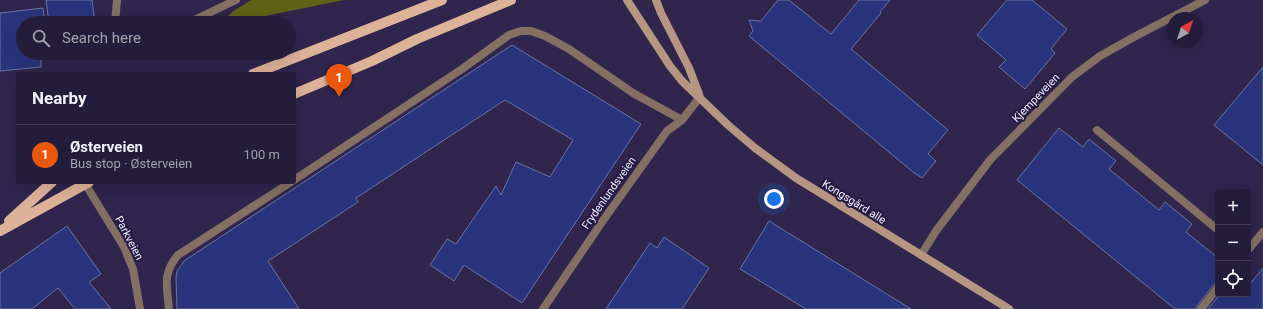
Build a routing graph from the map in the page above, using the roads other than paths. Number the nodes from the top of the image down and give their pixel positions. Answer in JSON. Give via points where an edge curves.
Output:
{"nodes":[{"id":1,"x":117,"y":0,"type":"edge"},
{"id":2,"x":236,"y":0,"type":"edge"},
{"id":3,"x":442,"y":0,"type":"edge"},
{"id":4,"x":511,"y":0,"type":"edge"},
{"id":5,"x":627,"y":0,"type":"edge"},
{"id":6,"x":656,"y":0,"type":"edge"},
{"id":7,"x":1204,"y":0,"type":"edge"},
{"id":8,"x":116,"y":16,"type":"edge"},
{"id":9,"x":203,"y":16,"type":"edge"},
{"id":10,"x":296,"y":57,"type":"edge"},
{"id":11,"x":288,"y":60,"type":"edge"},
{"id":12,"x":257,"y":72,"type":"edge"},
{"id":13,"x":296,"y":93,"type":"edge"},
{"id":14,"x":700,"y":97,"type":"junction"},
{"id":15,"x":682,"y":120,"type":"junction"},
{"id":16,"x":1097,"y":130,"type":"dead end"},
{"id":17,"x":296,"y":179,"type":"edge"},
{"id":18,"x":50,"y":184,"type":"edge"},
{"id":19,"x":84,"y":184,"type":"edge"},
{"id":20,"x":87,"y":184,"type":"edge"},
{"id":21,"x":288,"y":184,"type":"edge"},
{"id":22,"x":1215,"y":228,"type":"edge"},
{"id":23,"x":0,"y":230,"type":"edge"},
{"id":24,"x":1263,"y":232,"type":"edge"},
{"id":25,"x":1251,"y":246,"type":"edge"},
{"id":26,"x":921,"y":255,"type":"junction"},
{"id":27,"x":1215,"y":291,"type":"edge"},
{"id":28,"x":140,"y":309,"type":"edge"},
{"id":29,"x":169,"y":309,"type":"edge"},
{"id":30,"x":543,"y":309,"type":"edge"},
{"id":31,"x":1009,"y":309,"type":"edge"},
{"id":32,"x":1201,"y":309,"type":"edge"}],
"edges":[{"from":1,"to":8,"type":"street"},
{"from":2,"to":9,"type":"street"},
{"from":3,"to":10,"type":"main road"},
{"from":4,"to":13,"type":"main road"},
{"from":5,"to":14,"type":"street","name":"Kongsgård alle","via":[[670,66]]},
{"from":6,"to":14,"type":"street","name":"Kongsgård alle"},
{"from":7,"to":26,"type":"street","name":"Kjempeveien","via":[[1100,56],[1072,77],[990,160]]},
{"from":11,"to":12,"type":"main road"},
{"from":14,"to":15,"type":"street","name":"Frydenlundsveien"},
{"from":14,"to":26,"type":"street","name":"Kongsgård alle","via":[[754,148],[796,178]]},
{"from":15,"to":17,"type":"street","via":[[634,93],[569,49],[531,31],[520,31],[509,35]]},
{"from":15,"to":30,"type":"street","name":"Frydenlundsveien","via":[[666,131]]},
{"from":16,"to":22,"type":"street"},
{"from":18,"to":23,"type":"main road"},
{"from":19,"to":23,"type":"main road"},
{"from":20,"to":28,"type":"street","name":"Parkveien","via":[[124,247],[133,269]]},
{"from":21,"to":29,"type":"street","via":[[178,255],[168,270],[166,280]]},
{"from":24,"to":25,"type":"street"},
{"from":26,"to":31,"type":"street","name":"Kongsgård alle"},
{"from":27,"to":32,"type":"street"}]}
